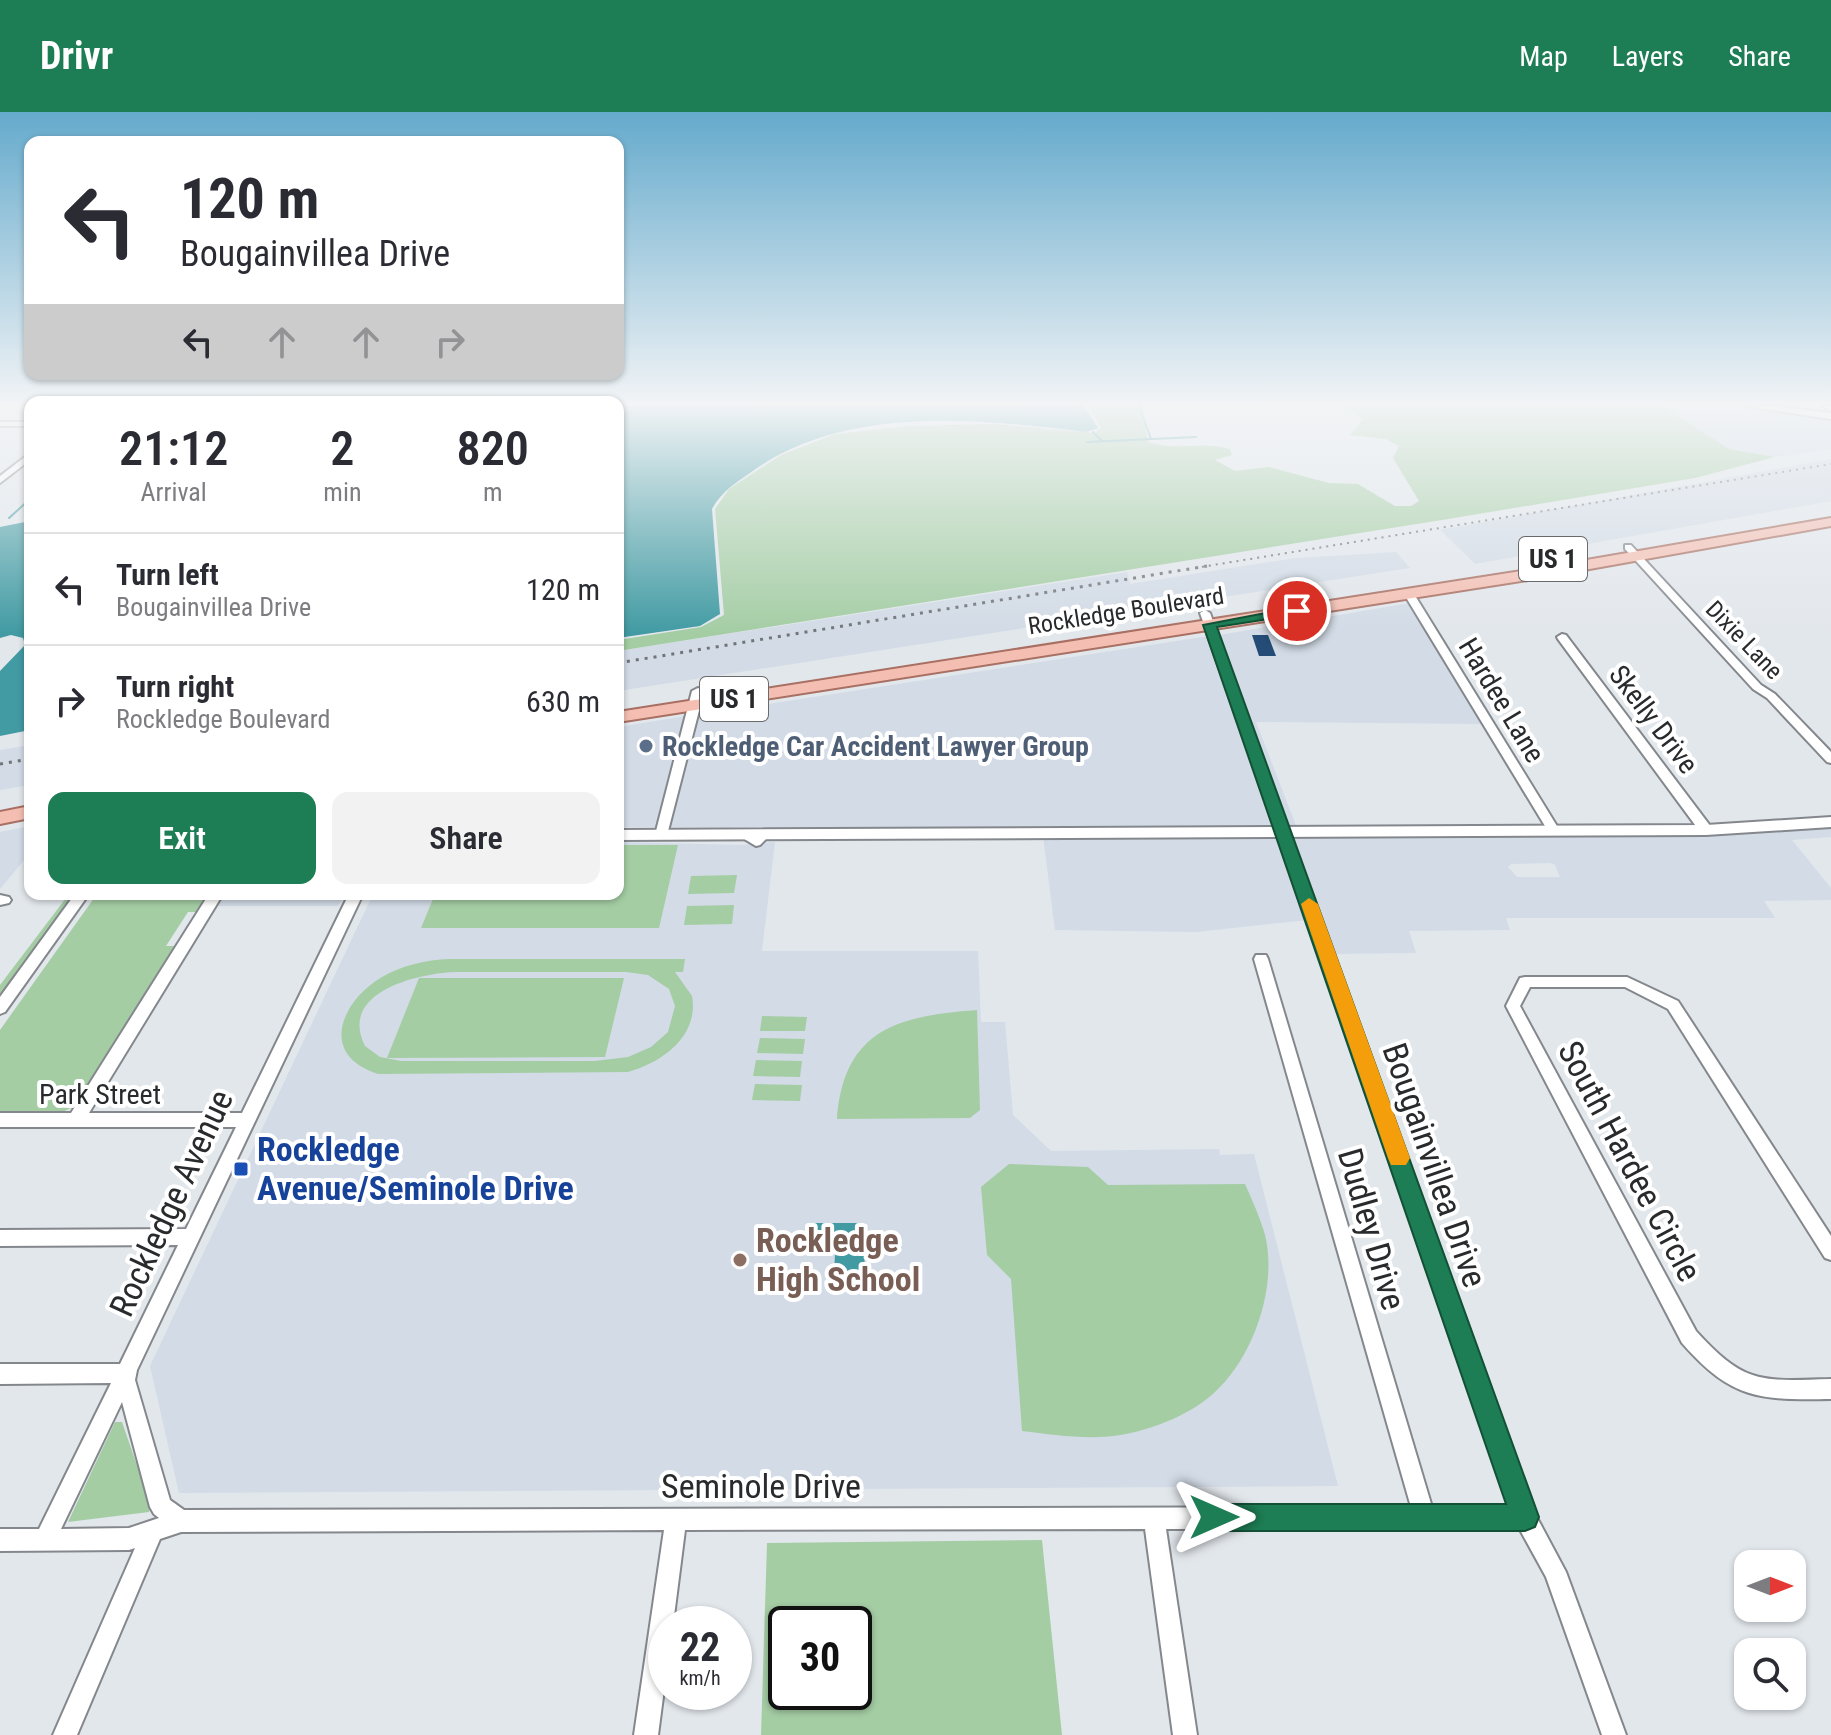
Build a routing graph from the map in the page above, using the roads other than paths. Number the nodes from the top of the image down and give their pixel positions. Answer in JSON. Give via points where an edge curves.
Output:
{"nodes":[{"id":1,"x":1827,"y":517,"type":"edge"},
{"id":2,"x":1633,"y":552,"type":"junction"},
{"id":3,"x":1426,"y":579,"type":"junction"},
{"id":4,"x":1409,"y":594,"type":"junction"},
{"id":5,"x":1207,"y":619,"type":"junction"},
{"id":6,"x":1562,"y":637,"type":"dead end"},
{"id":7,"x":988,"y":646,"type":"junction"},
{"id":8,"x":921,"y":656,"type":"junction"},
{"id":9,"x":959,"y":664,"type":"junction"},
{"id":10,"x":895,"y":674,"type":"junction"},
{"id":11,"x":696,"y":698,"type":"junction"},
{"id":12,"x":624,"y":703,"type":"edge"},
{"id":13,"x":624,"y":716,"type":"edge"},
{"id":14,"x":1831,"y":759,"type":"edge"},
{"id":15,"x":24,"y":798,"type":"edge"},
{"id":16,"x":0,"y":803,"type":"edge"},
{"id":17,"x":24,"y":813,"type":"edge"},
{"id":18,"x":0,"y":818,"type":"edge"},
{"id":19,"x":1831,"y":822,"type":"edge"},
{"id":20,"x":1706,"y":830,"type":"junction"},
{"id":21,"x":1284,"y":831,"type":"junction"},
{"id":22,"x":1554,"y":831,"type":"junction"},
{"id":23,"x":624,"y":835,"type":"edge"},
{"id":24,"x":661,"y":835,"type":"junction"},
{"id":25,"x":78,"y":900,"type":"edge"},
{"id":26,"x":212,"y":900,"type":"edge"},
{"id":27,"x":353,"y":900,"type":"edge"},
{"id":28,"x":1261,"y":959,"type":"dead end"},
{"id":29,"x":0,"y":1008,"type":"edge"},
{"id":30,"x":0,"y":1120,"type":"edge"},
{"id":31,"x":76,"y":1120,"type":"junction"},
{"id":32,"x":247,"y":1120,"type":"junction"},
{"id":33,"x":191,"y":1237,"type":"junction"},
{"id":34,"x":0,"y":1238,"type":"edge"},
{"id":35,"x":1831,"y":1252,"type":"edge"},
{"id":36,"x":0,"y":1374,"type":"edge"},
{"id":37,"x":126,"y":1376,"type":"junction"},
{"id":38,"x":1831,"y":1389,"type":"edge"},
{"id":39,"x":1424,"y":1516,"type":"junction"},
{"id":40,"x":1525,"y":1517,"type":"junction"},
{"id":41,"x":676,"y":1518,"type":"junction"},
{"id":42,"x":1154,"y":1518,"type":"junction"},
{"id":43,"x":181,"y":1521,"type":"junction"},
{"id":44,"x":153,"y":1531,"type":"junction"},
{"id":45,"x":0,"y":1540,"type":"edge"},
{"id":46,"x":45,"y":1540,"type":"junction"},
{"id":47,"x":65,"y":1735,"type":"edge"},
{"id":48,"x":646,"y":1735,"type":"edge"},
{"id":49,"x":1185,"y":1735,"type":"edge"},
{"id":50,"x":1614,"y":1735,"type":"edge"}],
"edges":[{"from":1,"to":2,"type":"main road","name":"Rockledge Boulevard","number":"US 1"},
{"from":2,"to":3,"type":"main road","name":"Rockledge Boulevard","number":"US 1"},
{"from":2,"to":4,"type":"main road","name":"Rockledge Boulevard","number":"US 1"},
{"from":2,"to":14,"type":"street","name":"Dixie Lane"},
{"from":3,"to":4,"type":"main road"},
{"from":3,"to":5,"type":"main road","name":"Rockledge Boulevard","number":"US 1"},
{"from":4,"to":5,"type":"main road","name":"Rockledge Boulevard","number":"US 1"},
{"from":4,"to":22,"type":"street","name":"Hardee Lane"},
{"from":5,"to":7,"type":"main road","name":"Rockledge Boulevard","number":"US 1"},
{"from":5,"to":9,"type":"main road","name":"Rockledge Boulevard","number":"US 1"},
{"from":5,"to":21,"type":"street","name":"Bougainvillea Drive"},
{"from":6,"to":20,"type":"street","name":"Skelly Drive"},
{"from":7,"to":8,"type":"main road","name":"Rockledge Boulevard","number":"US 1"},
{"from":7,"to":9,"type":"main road"},
{"from":8,"to":10,"type":"main road"},
{"from":8,"to":11,"type":"main road","name":"Rockledge Boulevard","number":"US 1"},
{"from":9,"to":10,"type":"main road","name":"Rockledge Boulevard","number":"US 1"},
{"from":10,"to":11,"type":"main road","name":"Rockledge Boulevard","number":"US 1"},
{"from":11,"to":12,"type":"main road","name":"Rockledge Boulevard","number":"US 1"},
{"from":11,"to":13,"type":"main road","name":"Rockledge Boulevard","number":"US 1"},
{"from":11,"to":24,"type":"street"},
{"from":15,"to":16,"type":"main road"},
{"from":17,"to":18,"type":"main road"},
{"from":19,"to":20,"type":"street"},
{"from":20,"to":22,"type":"street"},
{"from":21,"to":22,"type":"street"},
{"from":21,"to":24,"type":"street"},
{"from":21,"to":40,"type":"street","name":"Bougainvillea Drive"},
{"from":23,"to":24,"type":"street"},
{"from":25,"to":29,"type":"street"},
{"from":26,"to":31,"type":"street"},
{"from":27,"to":32,"type":"street","name":"Rockledge Avenue"},
{"from":28,"to":39,"type":"street","name":"Dudley Drive"},
{"from":30,"to":31,"type":"street","name":"Park Street"},
{"from":31,"to":32,"type":"street","name":"Park Street"},
{"from":32,"to":33,"type":"street","name":"Rockledge Avenue"},
{"from":33,"to":34,"type":"street"},
{"from":33,"to":37,"type":"street","name":"Rockledge Avenue"},
{"from":35,"to":38,"type":"street","name":"South Hardee Circle","via":[[1673,1005],[1627,982],[1525,982],[1513,1006],[1689,1337],[1714,1366],[1756,1390]]},
{"from":36,"to":37,"type":"street"},
{"from":37,"to":43,"type":"street","via":[[161,1507]]},
{"from":37,"to":46,"type":"street","name":"Rockledge Avenue"},
{"from":39,"to":40,"type":"street","name":"Seminole Drive"},
{"from":39,"to":42,"type":"street","name":"Seminole Drive"},
{"from":40,"to":50,"type":"street","name":"Bougainvillea Drive","via":[[1555,1572]]},
{"from":41,"to":42,"type":"street","name":"Seminole Drive"},
{"from":41,"to":43,"type":"street","name":"Seminole Drive"},
{"from":41,"to":48,"type":"street"},
{"from":42,"to":49,"type":"street"},
{"from":43,"to":44,"type":"street","name":"Seminole Drive"},
{"from":44,"to":46,"type":"street","name":"Seminole Drive","via":[[129,1539]]},
{"from":44,"to":47,"type":"street"},
{"from":45,"to":46,"type":"street","name":"Seminole Drive"}]}
